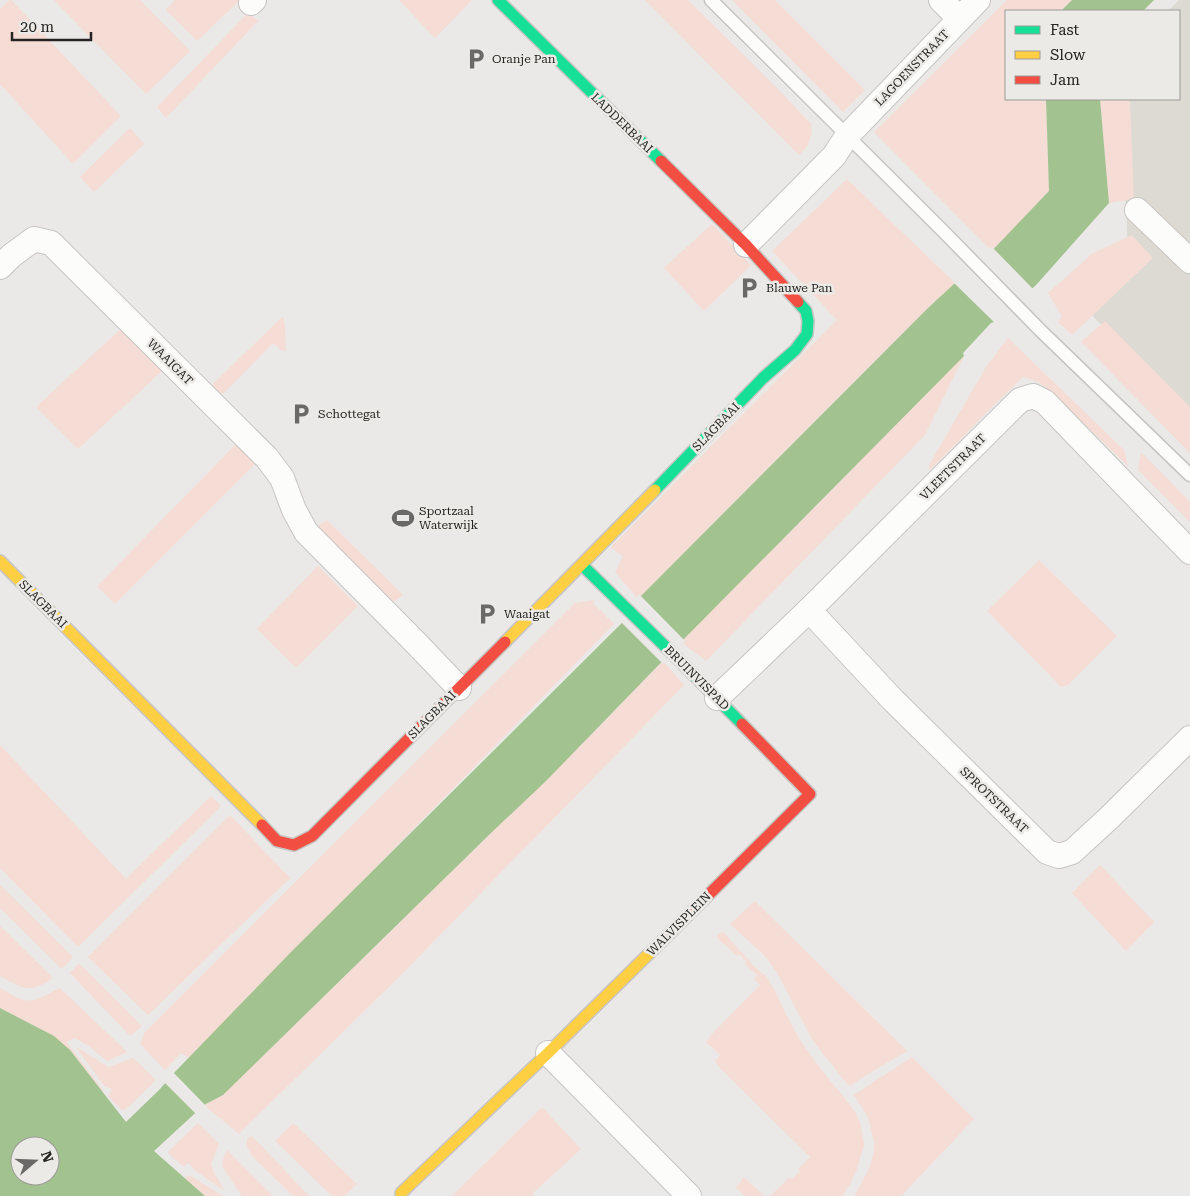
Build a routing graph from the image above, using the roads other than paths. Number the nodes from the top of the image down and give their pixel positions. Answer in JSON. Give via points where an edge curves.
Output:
{"nodes":[{"id":1,"x":498,"y":0,"type":"edge"},
{"id":2,"x":711,"y":0,"type":"edge"},
{"id":3,"x":941,"y":0,"type":"edge"},
{"id":4,"x":978,"y":0,"type":"edge"},
{"id":5,"x":960,"y":18,"type":"junction"},
{"id":6,"x":847,"y":136,"type":"junction"},
{"id":7,"x":1136,"y":210,"type":"dead end"},
{"id":8,"x":746,"y":245,"type":"junction"},
{"id":9,"x":1188,"y":255,"type":"edge"},
{"id":10,"x":0,"y":267,"type":"edge"},
{"id":11,"x":778,"y":279,"type":"joint"},
{"id":12,"x":1190,"y":475,"type":"edge"},
{"id":13,"x":1190,"y":552,"type":"edge"},
{"id":14,"x":0,"y":561,"type":"edge"},
{"id":15,"x":582,"y":565,"type":"junction"},
{"id":16,"x":808,"y":610,"type":"junction"},
{"id":17,"x":459,"y":688,"type":"junction"},
{"id":18,"x":717,"y":698,"type":"junction"},
{"id":19,"x":1190,"y":738,"type":"edge"},
{"id":20,"x":810,"y":794,"type":"joint"},
{"id":21,"x":548,"y":1053,"type":"junction"},
{"id":22,"x":401,"y":1193,"type":"dead end"},
{"id":23,"x":689,"y":1196,"type":"edge"}],
"edges":[{"from":1,"to":8,"type":"street","name":"LADDERBAAI"},
{"from":2,"to":6,"type":"lane"},
{"from":3,"to":5,"type":"street"},
{"from":4,"to":5,"type":"street","name":"LAGOENSTRAAT"},
{"from":5,"to":6,"type":"street","name":"LAGOENSTRAAT"},
{"from":6,"to":8,"type":"street","via":[[834,156]]},
{"from":6,"to":12,"type":"lane"},
{"from":7,"to":9,"type":"street"},
{"from":8,"to":11,"type":"street","name":"LADDERBAAI"},
{"from":10,"to":17,"type":"street","name":"WAAIGAT","via":[[34,239],[51,243],[267,458],[282,478],[306,532]]},
{"from":11,"to":15,"type":"street","name":"SLAGBAAI","via":[[806,311],[806,334],[795,350],[763,378]]},
{"from":13,"to":16,"type":"street","name":"VLEETSTRAAT","via":[[1046,402],[1033,396],[1020,400]]},
{"from":14,"to":17,"type":"street","name":"SLAGBAAI","via":[[277,841],[294,845],[312,836]]},
{"from":15,"to":17,"type":"street","name":"SLAGBAAI"},
{"from":15,"to":18,"type":"street","name":"BRUINVISPAD"},
{"from":16,"to":18,"type":"street","name":"VLEETSTRAAT"},
{"from":16,"to":19,"type":"street","name":"SPROTSTRAAT","via":[[892,699],[1047,852],[1059,856],[1072,852]]},
{"from":18,"to":20,"type":"street","name":"BRUINVISPAD"},
{"from":20,"to":21,"type":"street","name":"WALVISPLEIN"},
{"from":21,"to":22,"type":"street","name":"WALVISPLEIN"},
{"from":21,"to":23,"type":"street"}]}
